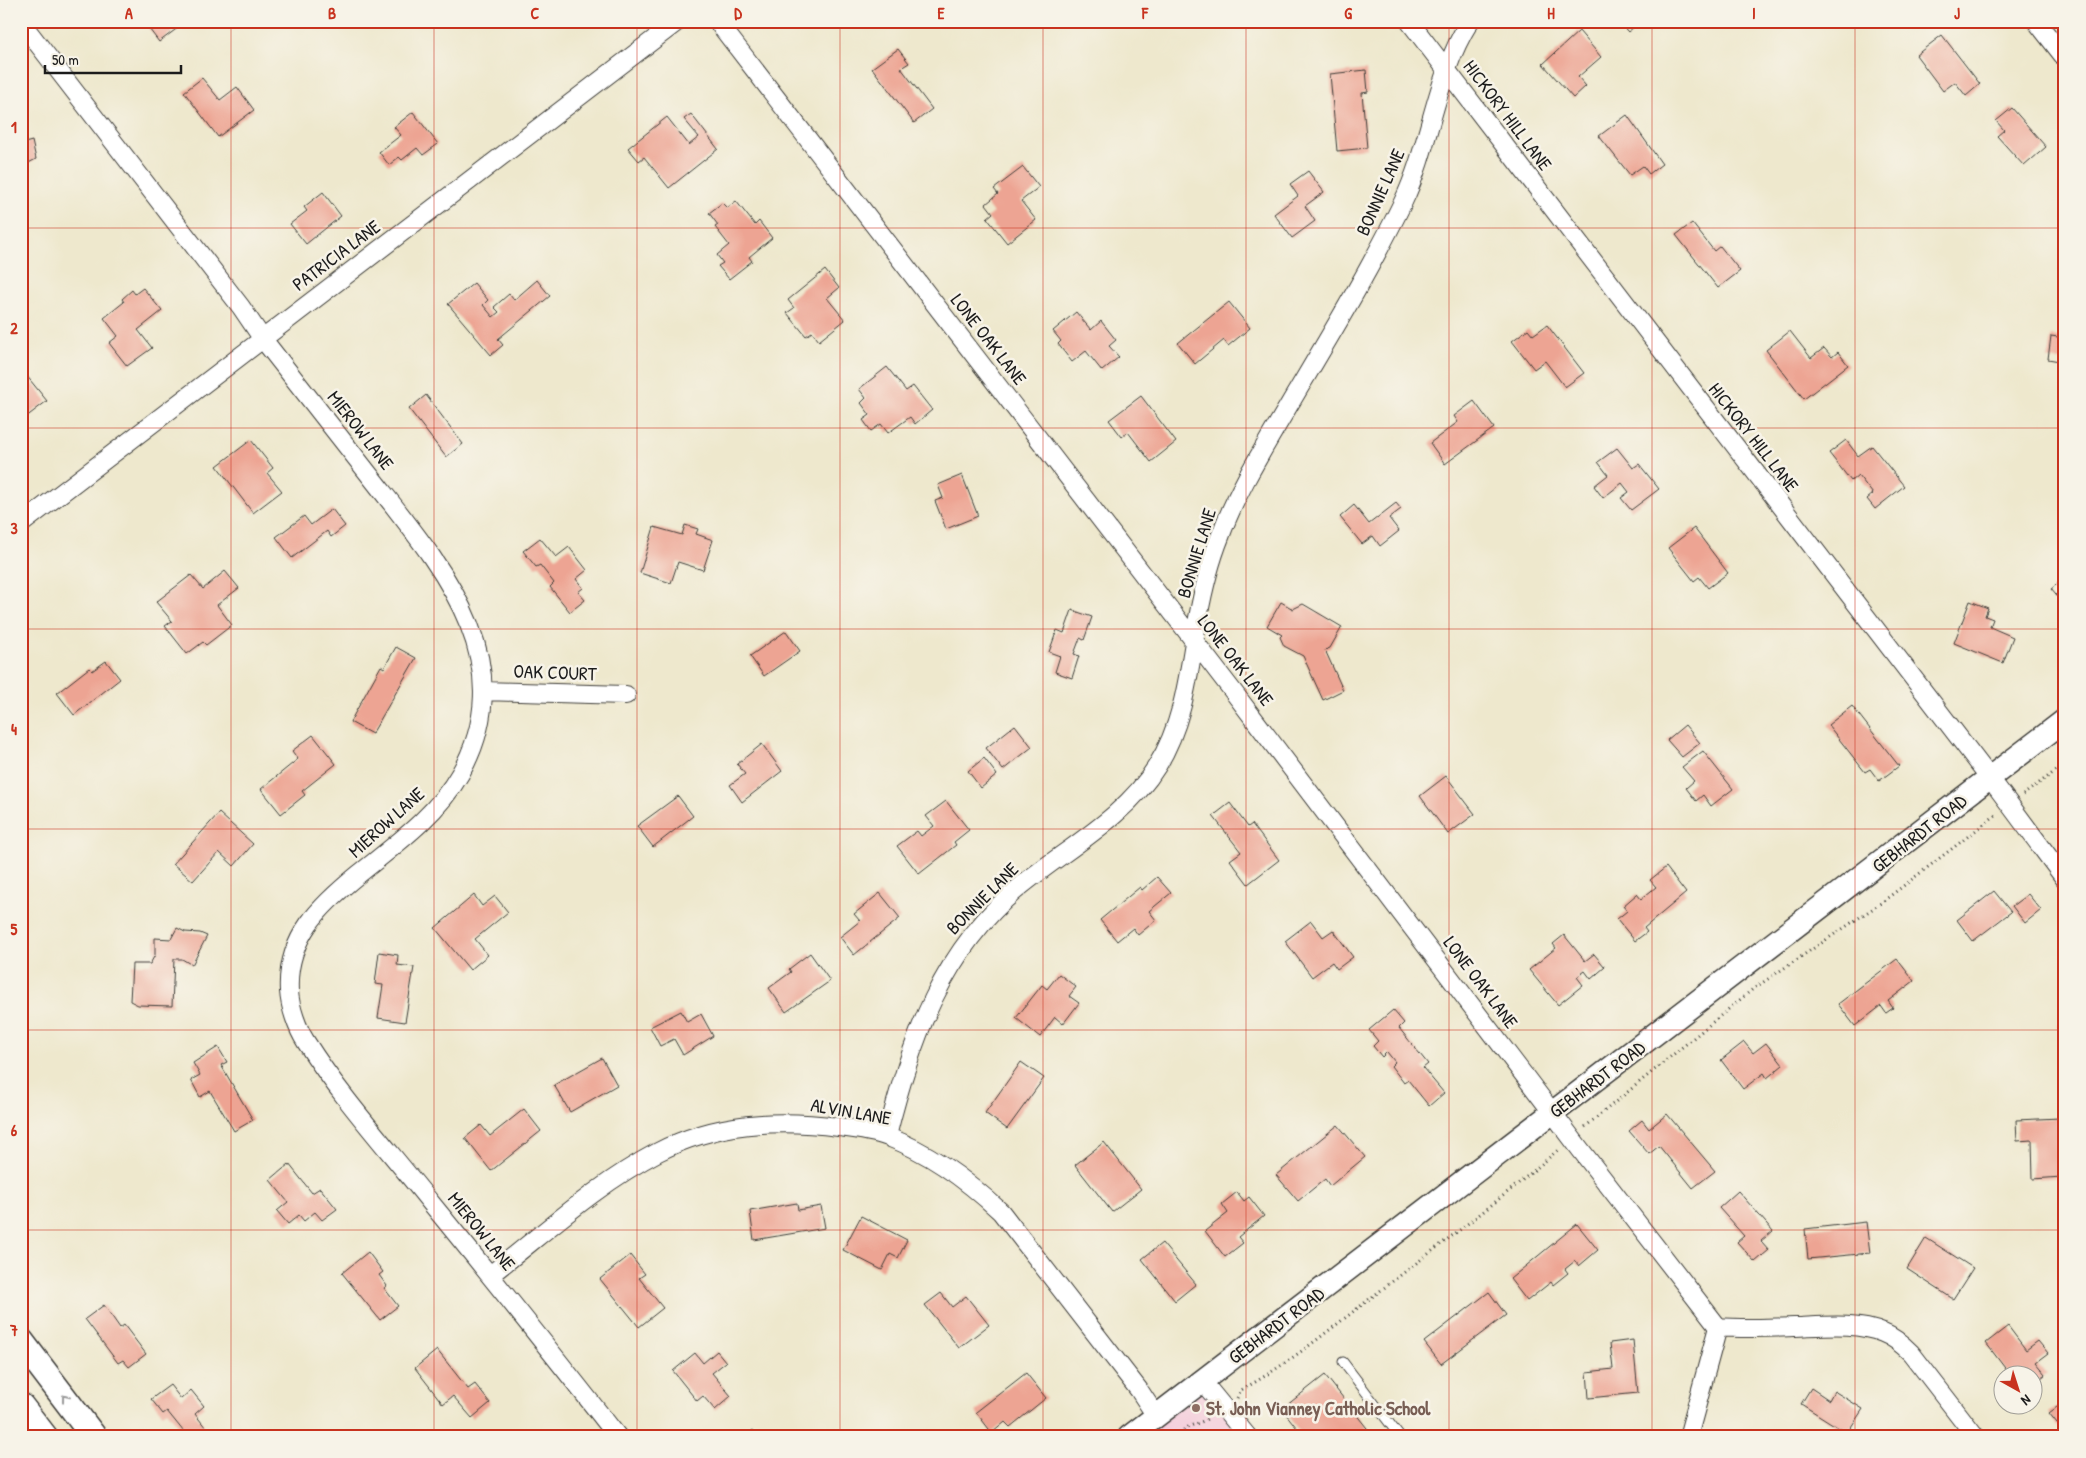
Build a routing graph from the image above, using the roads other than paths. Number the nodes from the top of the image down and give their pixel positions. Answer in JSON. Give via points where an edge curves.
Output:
{"nodes":[{"id":1,"x":678,"y":21,"type":"edge"},
{"id":2,"x":717,"y":21,"type":"edge"},
{"id":3,"x":1409,"y":21,"type":"edge"},
{"id":4,"x":1470,"y":21,"type":"edge"},
{"id":5,"x":2036,"y":21,"type":"edge"},
{"id":6,"x":21,"y":22,"type":"edge"},
{"id":7,"x":2065,"y":58,"type":"edge"},
{"id":8,"x":1446,"y":68,"type":"junction"},
{"id":9,"x":262,"y":338,"type":"junction"},
{"id":10,"x":21,"y":524,"type":"edge"},
{"id":11,"x":1195,"y":642,"type":"junction"},
{"id":12,"x":483,"y":691,"type":"junction"},
{"id":13,"x":626,"y":695,"type":"dead end"},
{"id":14,"x":2065,"y":720,"type":"edge"},
{"id":15,"x":1990,"y":778,"type":"junction"},
{"id":16,"x":2065,"y":879,"type":"edge"},
{"id":17,"x":1553,"y":1113,"type":"junction"},
{"id":18,"x":886,"y":1136,"type":"junction"},
{"id":19,"x":490,"y":1275,"type":"junction"},
{"id":20,"x":1718,"y":1327,"type":"junction"},
{"id":21,"x":21,"y":1341,"type":"edge"},
{"id":22,"x":1343,"y":1362,"type":"dead end"},
{"id":23,"x":1202,"y":1381,"type":"junction"},
{"id":24,"x":21,"y":1406,"type":"edge"},
{"id":25,"x":1156,"y":1416,"type":"junction"},
{"id":26,"x":45,"y":1437,"type":"edge"},
{"id":27,"x":94,"y":1437,"type":"edge"},
{"id":28,"x":618,"y":1437,"type":"edge"},
{"id":29,"x":1129,"y":1437,"type":"edge"},
{"id":30,"x":1248,"y":1437,"type":"edge"},
{"id":31,"x":1400,"y":1437,"type":"edge"},
{"id":32,"x":1688,"y":1437,"type":"edge"},
{"id":33,"x":1976,"y":1437,"type":"edge"}],
"edges":[{"from":1,"to":9,"type":"street","name":"PATRICIA LANE"},
{"from":2,"to":11,"type":"street","name":"LONE OAK LANE"},
{"from":3,"to":8,"type":"street","name":"HICKORY HILL LANE"},
{"from":4,"to":8,"type":"street","name":"BONNIE LANE"},
{"from":5,"to":7,"type":"street"},
{"from":6,"to":9,"type":"street","name":"MIEROW LANE"},
{"from":8,"to":11,"type":"street","name":"BONNIE LANE","via":[[1433,118],[1404,200],[1262,450],[1226,520],[1198,616]]},
{"from":8,"to":15,"type":"street","name":"HICKORY HILL LANE"},
{"from":9,"to":10,"type":"street","name":"PATRICIA LANE"},
{"from":9,"to":12,"type":"street","name":"MIEROW LANE","via":[[447,578],[467,615],[477,644]]},
{"from":11,"to":17,"type":"street","name":"LONE OAK LANE"},
{"from":11,"to":18,"type":"street","name":"BONNIE LANE","via":[[1188,688],[1170,745],[1140,791],[1019,887],[971,935],[954,958],[922,1022]]},
{"from":12,"to":13,"type":"street","name":"OAK COURT"},
{"from":12,"to":19,"type":"street","name":"MIEROW LANE","via":[[473,745],[461,774],[425,818],[345,885],[306,925],[290,967],[289,992],[304,1040],[349,1102]]},
{"from":14,"to":15,"type":"street","name":"GEBHARDT ROAD"},
{"from":15,"to":16,"type":"street","name":"HICKORY HILL LANE"},
{"from":15,"to":17,"type":"street","name":"GEBHARDT ROAD"},
{"from":17,"to":20,"type":"street","name":"LONE OAK LANE"},
{"from":17,"to":23,"type":"street","name":"GEBHARDT ROAD"},
{"from":18,"to":19,"type":"street","name":"ALVIN LANE","via":[[787,1122],[754,1123],[689,1138],[628,1170]]},
{"from":18,"to":25,"type":"street","name":"ALVIN LANE","via":[[937,1161],[1001,1212]]},
{"from":19,"to":28,"type":"street","name":"MIEROW LANE"},
{"from":20,"to":32,"type":"street"},
{"from":20,"to":33,"type":"street","via":[[1833,1326],[1883,1333],[1911,1353]]},
{"from":27,"to":21,"type":"main road","one_way":true},
{"from":22,"to":31,"type":"lane"},
{"from":23,"to":25,"type":"street","name":"GEBHARDT ROAD"},
{"from":23,"to":30,"type":"street"},
{"from":24,"to":26,"type":"main road"},
{"from":25,"to":29,"type":"street","name":"GEBHARDT ROAD"}]}
